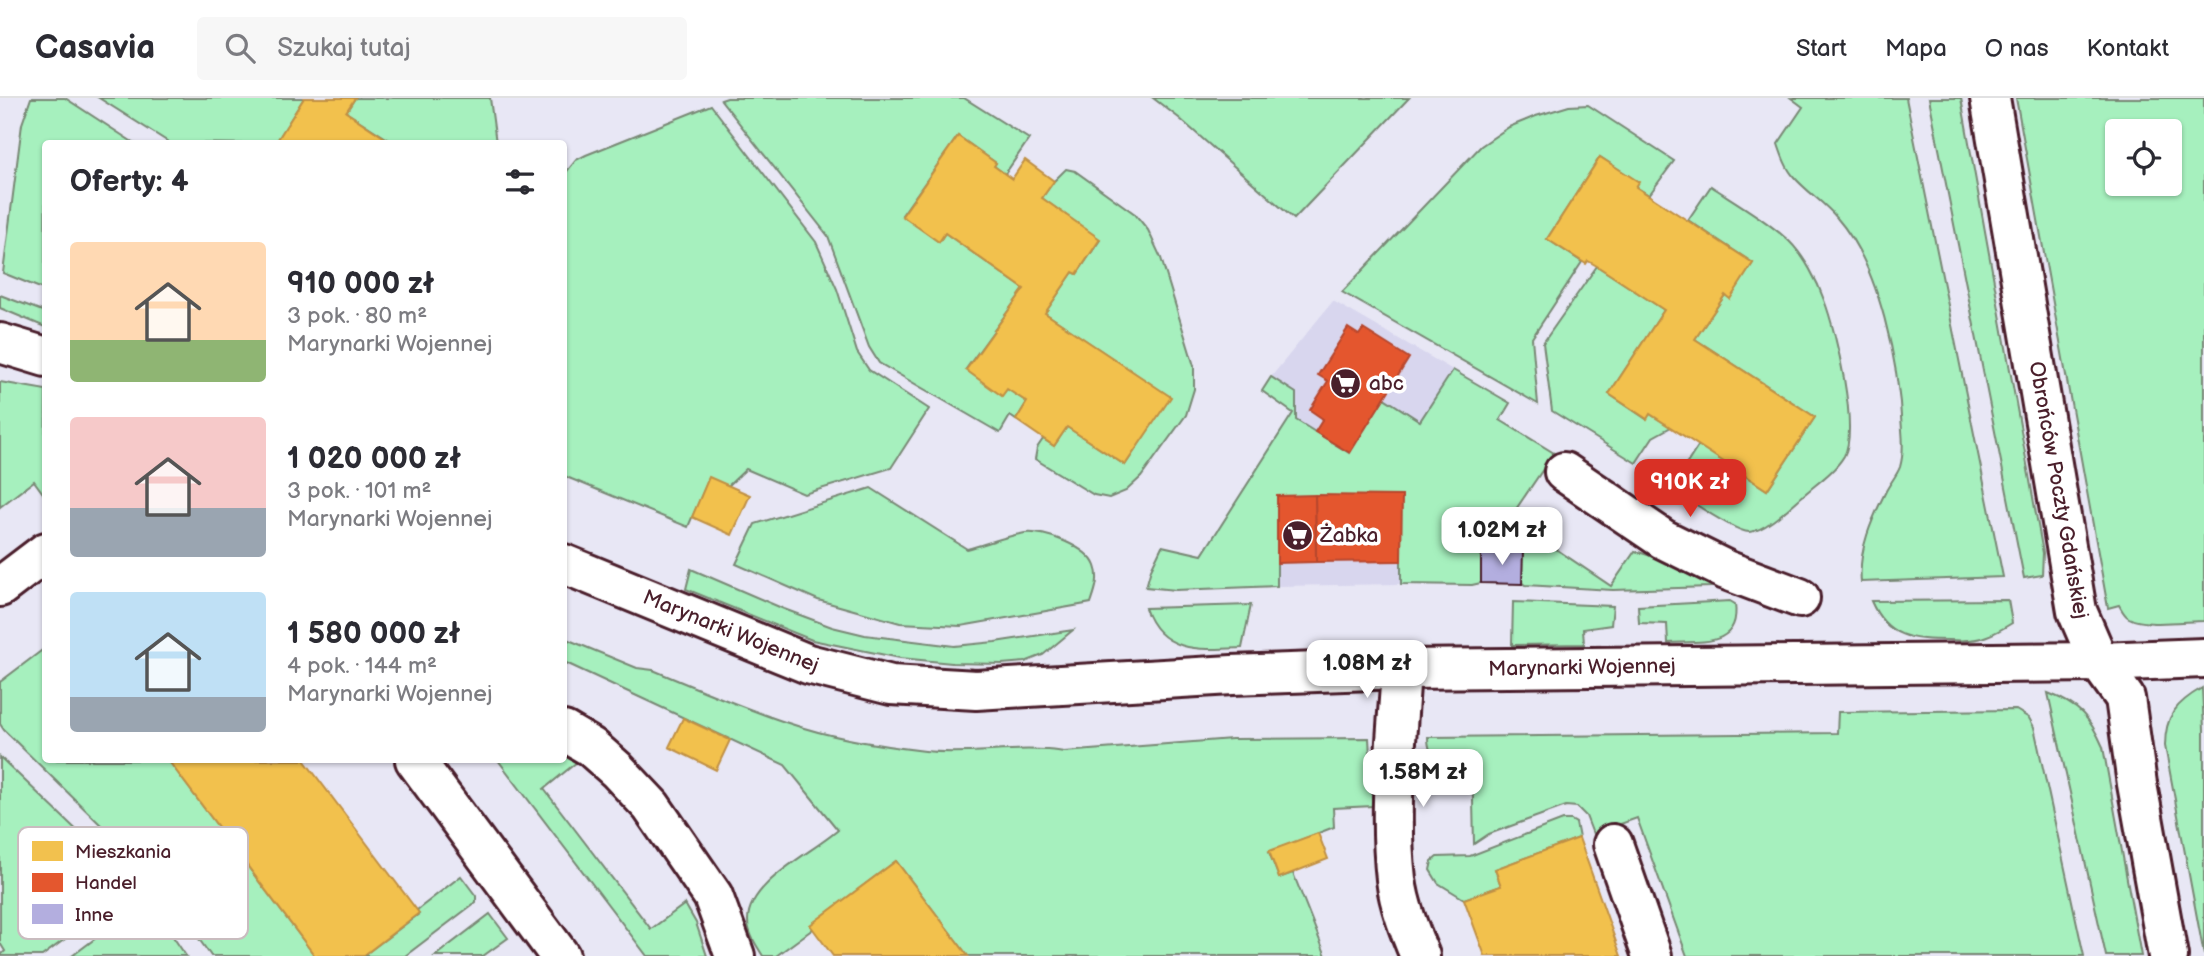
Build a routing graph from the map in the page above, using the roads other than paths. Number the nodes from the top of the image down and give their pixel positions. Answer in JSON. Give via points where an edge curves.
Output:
{"nodes":[{"id":1,"x":1990,"y":98,"type":"edge"},
{"id":2,"x":0,"y":343,"type":"edge"},
{"id":3,"x":42,"y":356,"type":"edge"},
{"id":4,"x":1564,"y":472,"type":"dead end"},
{"id":5,"x":42,"y":555,"type":"edge"},
{"id":6,"x":567,"y":565,"type":"edge"},
{"id":7,"x":0,"y":587,"type":"edge"},
{"id":8,"x":1800,"y":598,"type":"dead end"},
{"id":9,"x":2204,"y":658,"type":"edge"},
{"id":10,"x":2099,"y":662,"type":"junction"},
{"id":11,"x":1401,"y":669,"type":"junction"},
{"id":12,"x":567,"y":733,"type":"edge"},
{"id":13,"x":417,"y":763,"type":"edge"},
{"id":14,"x":1613,"y":844,"type":"dead end"},
{"id":15,"x":560,"y":956,"type":"edge"},
{"id":16,"x":735,"y":956,"type":"edge"},
{"id":17,"x":1420,"y":956,"type":"edge"},
{"id":18,"x":1652,"y":956,"type":"edge"},
{"id":19,"x":2168,"y":956,"type":"edge"}],
"edges":[{"from":1,"to":10,"type":"street","name":"Obrońców Poczty Gdańskiej","via":[[2077,611]]},
{"from":2,"to":3,"type":"street"},
{"from":4,"to":8,"type":"street","via":[[1663,539],[1726,570]]},
{"from":5,"to":7,"type":"street"},
{"from":6,"to":11,"type":"street","name":"Marynarki Wojennej","via":[[808,664],[891,685],[975,690]]},
{"from":9,"to":10,"type":"street","name":"Marynarki Wojennej"},
{"from":10,"to":11,"type":"street","name":"Marynarki Wojennej"},
{"from":10,"to":19,"type":"street","name":"Obrońców Poczty Gdańskiej","via":[[2125,698]]},
{"from":11,"to":17,"type":"street","via":[[1393,825],[1396,880]]},
{"from":12,"to":16,"type":"street","via":[[591,747],[651,806],[712,896]]},
{"from":13,"to":15,"type":"street"},
{"from":14,"to":18,"type":"street"}]}
